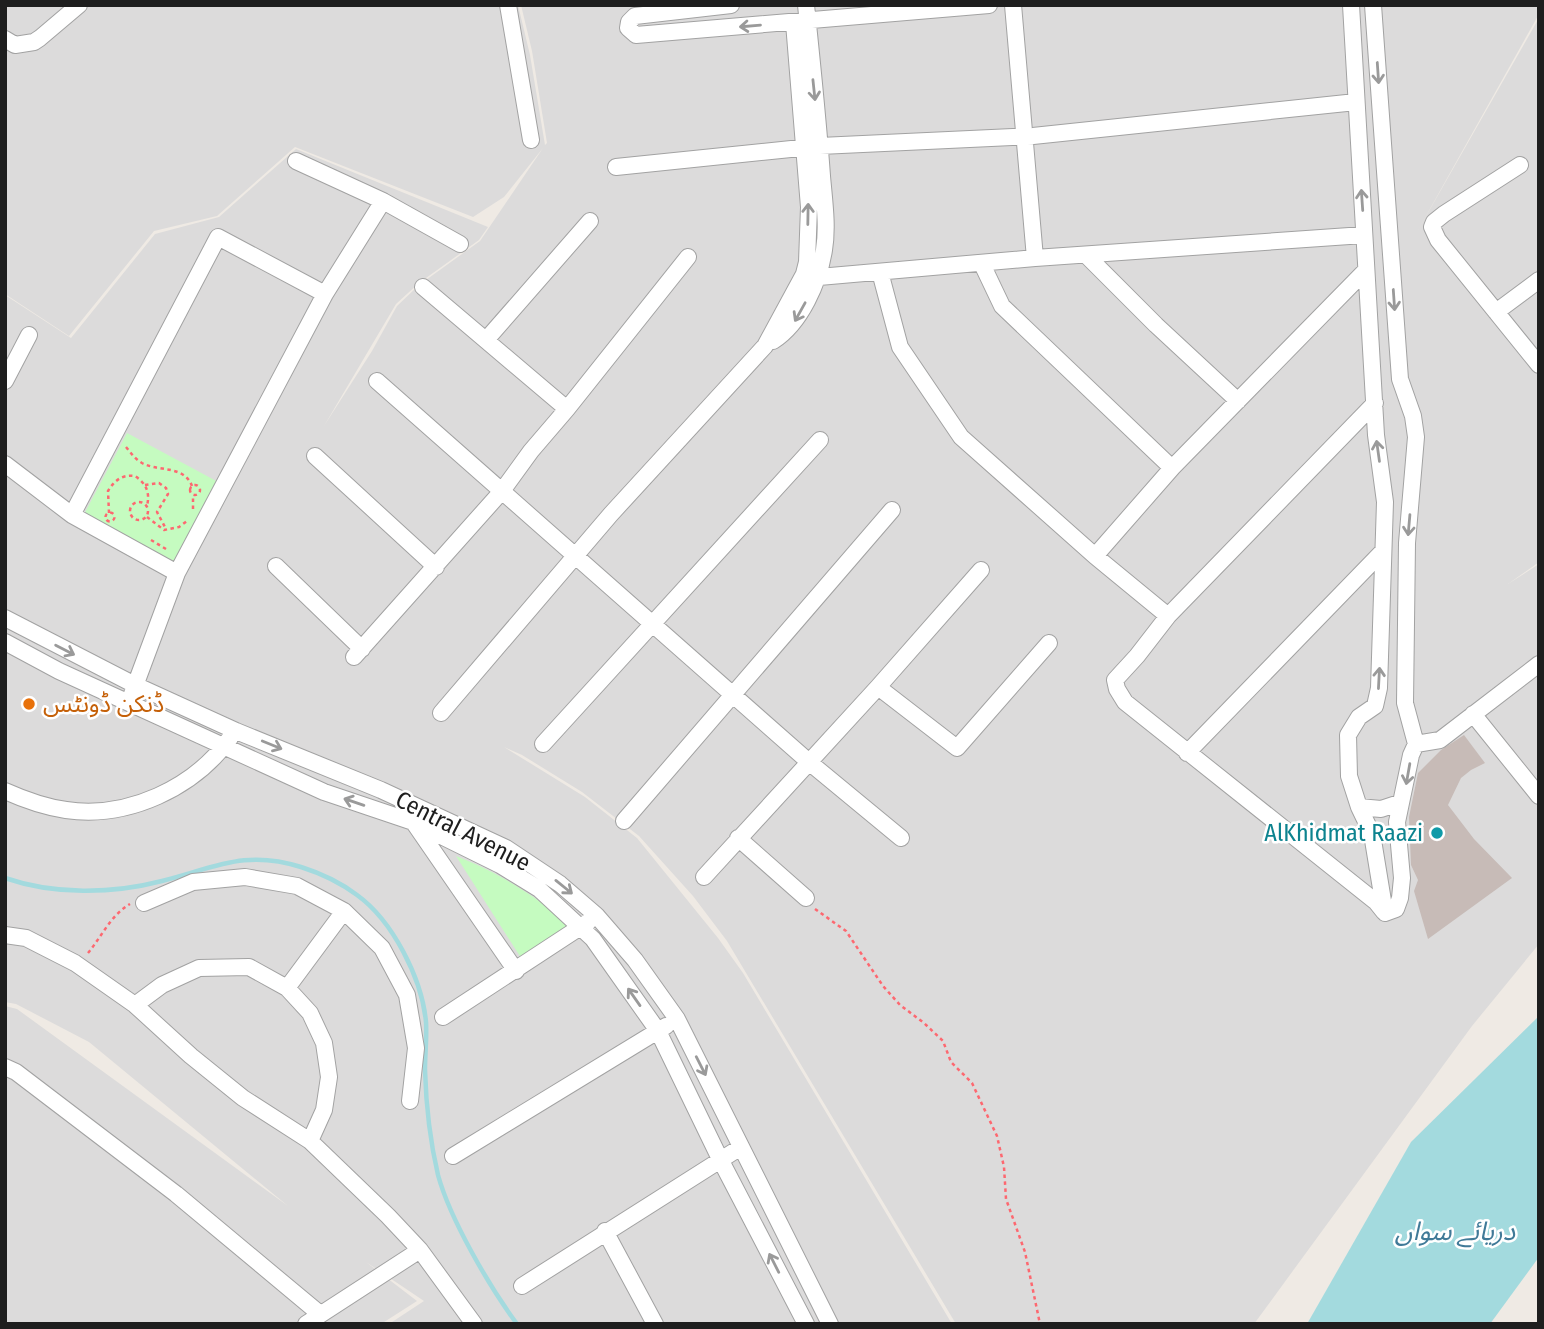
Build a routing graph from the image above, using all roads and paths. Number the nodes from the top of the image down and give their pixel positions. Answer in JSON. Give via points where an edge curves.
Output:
{"nodes":[{"id":1,"x":79,"y":5,"type":"edge"},
{"id":2,"x":508,"y":5,"type":"edge"},
{"id":3,"x":731,"y":5,"type":"edge"},
{"id":4,"x":806,"y":5,"type":"edge"},
{"id":5,"x":989,"y":5,"type":"edge"},
{"id":6,"x":1013,"y":5,"type":"edge"},
{"id":7,"x":1351,"y":5,"type":"edge"},
{"id":8,"x":1373,"y":5,"type":"edge"},
{"id":9,"x":801,"y":23,"type":"junction"},
{"id":10,"x":5,"y":39,"type":"edge"},
{"id":11,"x":1356,"y":102,"type":"junction"},
{"id":12,"x":1024,"y":136,"type":"junction"},
{"id":13,"x":531,"y":140,"type":"dead end"},
{"id":14,"x":812,"y":147,"type":"junction"},
{"id":15,"x":296,"y":161,"type":"dead end"},
{"id":16,"x":1520,"y":165,"type":"dead end"},
{"id":17,"x":616,"y":167,"type":"dead end"},
{"id":18,"x":383,"y":201,"type":"junction"},
{"id":19,"x":590,"y":221,"type":"dead end"},
{"id":20,"x":1364,"y":235,"type":"junction"},
{"id":21,"x":460,"y":244,"type":"dead end"},
{"id":22,"x":1087,"y":256,"type":"junction"},
{"id":23,"x":688,"y":257,"type":"dead end"},
{"id":24,"x":1035,"y":258,"type":"junction"},
{"id":25,"x":982,"y":264,"type":"junction"},
{"id":26,"x":1366,"y":270,"type":"junction"},
{"id":27,"x":880,"y":272,"type":"junction"},
{"id":28,"x":818,"y":277,"type":"junction"},
{"id":29,"x":1539,"y":280,"type":"edge"},
{"id":30,"x":423,"y":287,"type":"dead end"},
{"id":31,"x":324,"y":294,"type":"junction"},
{"id":32,"x":1496,"y":312,"type":"junction"},
{"id":33,"x":29,"y":335,"type":"dead end"},
{"id":34,"x":486,"y":340,"type":"junction"},
{"id":35,"x":765,"y":346,"type":"junction"},
{"id":36,"x":1539,"y":365,"type":"edge"},
{"id":37,"x":5,"y":381,"type":"edge"},
{"id":38,"x":377,"y":381,"type":"dead end"},
{"id":39,"x":1238,"y":401,"type":"junction"},
{"id":40,"x":1375,"y":403,"type":"junction"},
{"id":41,"x":568,"y":409,"type":"junction"},
{"id":42,"x":115,"y":433,"type":"junction"},
{"id":43,"x":820,"y":440,"type":"dead end"},
{"id":44,"x":315,"y":456,"type":"dead end"},
{"id":45,"x":5,"y":464,"type":"edge"},
{"id":46,"x":1172,"y":468,"type":"junction"},
{"id":47,"x":145,"y":485,"type":"junction"},
{"id":48,"x":192,"y":486,"type":"junction"},
{"id":49,"x":502,"y":491,"type":"junction"},
{"id":50,"x":194,"y":495,"type":"junction"},
{"id":51,"x":147,"y":506,"type":"junction"},
{"id":52,"x":891,"y":510,"type":"dead end"},
{"id":53,"x":109,"y":513,"type":"dead end"},
{"id":54,"x":72,"y":515,"type":"junction"},
{"id":55,"x":147,"y":517,"type":"junction"},
{"id":56,"x":169,"y":530,"type":"junction"},
{"id":57,"x":1383,"y":551,"type":"junction"},
{"id":58,"x":575,"y":556,"type":"junction"},
{"id":59,"x":1095,"y":556,"type":"junction"},
{"id":60,"x":276,"y":566,"type":"dead end"},
{"id":61,"x":436,"y":568,"type":"junction"},
{"id":62,"x":981,"y":570,"type":"dead end"},
{"id":63,"x":177,"y":573,"type":"junction"},
{"id":64,"x":1168,"y":616,"type":"junction"},
{"id":65,"x":5,"y":618,"type":"edge"},
{"id":66,"x":653,"y":624,"type":"junction"},
{"id":67,"x":5,"y":642,"type":"edge"},
{"id":68,"x":1049,"y":643,"type":"dead end"},
{"id":69,"x":1539,"y":664,"type":"edge"},
{"id":70,"x":135,"y":685,"type":"junction"},
{"id":71,"x":877,"y":687,"type":"junction"},
{"id":72,"x":732,"y":694,"type":"junction"},
{"id":73,"x":128,"y":702,"type":"junction"},
{"id":74,"x":1405,"y":703,"type":"junction"},
{"id":75,"x":1375,"y":706,"type":"junction"},
{"id":76,"x":441,"y":713,"type":"dead end"},
{"id":77,"x":1474,"y":715,"type":"junction"},
{"id":78,"x":236,"y":731,"type":"junction"},
{"id":79,"x":543,"y":744,"type":"dead end"},
{"id":80,"x":1416,"y":744,"type":"junction"},
{"id":81,"x":225,"y":747,"type":"junction"},
{"id":82,"x":1187,"y":753,"type":"junction"},
{"id":83,"x":808,"y":762,"type":"junction"},
{"id":84,"x":382,"y":790,"type":"junction"},
{"id":85,"x":5,"y":791,"type":"edge"},
{"id":86,"x":1539,"y":796,"type":"edge"},
{"id":87,"x":1399,"y":803,"type":"junction"},
{"id":88,"x":1359,"y":807,"type":"junction"},
{"id":89,"x":624,"y":821,"type":"dead end"},
{"id":90,"x":413,"y":822,"type":"junction"},
{"id":91,"x":738,"y":838,"type":"junction"},
{"id":92,"x":901,"y":838,"type":"dead end"},
{"id":93,"x":704,"y":877,"type":"dead end"},
{"id":94,"x":806,"y":898,"type":"joint"},
{"id":95,"x":144,"y":903,"type":"joint"},
{"id":96,"x":344,"y":911,"type":"junction"},
{"id":97,"x":1385,"y":913,"type":"junction"},
{"id":98,"x":596,"y":915,"type":"junction"},
{"id":99,"x":580,"y":928,"type":"junction"},
{"id":100,"x":5,"y":935,"type":"edge"},
{"id":101,"x":78,"y":965,"type":"junction"},
{"id":102,"x":516,"y":971,"type":"junction"},
{"id":103,"x":287,"y":988,"type":"junction"},
{"id":104,"x":135,"y":1005,"type":"junction"},
{"id":105,"x":443,"y":1017,"type":"dead end"},
{"id":106,"x":677,"y":1019,"type":"junction"},
{"id":107,"x":658,"y":1031,"type":"junction"},
{"id":108,"x":5,"y":1067,"type":"edge"},
{"id":109,"x":410,"y":1101,"type":"dead end"},
{"id":110,"x":310,"y":1140,"type":"junction"},
{"id":111,"x":741,"y":1147,"type":"junction"},
{"id":112,"x":453,"y":1156,"type":"dead end"},
{"id":113,"x":720,"y":1159,"type":"junction"},
{"id":114,"x":605,"y":1231,"type":"junction"},
{"id":115,"x":420,"y":1250,"type":"junction"},
{"id":116,"x":522,"y":1286,"type":"dead end"},
{"id":117,"x":320,"y":1314,"type":"junction"},
{"id":118,"x":306,"y":1324,"type":"edge"},
{"id":119,"x":474,"y":1324,"type":"edge"},
{"id":120,"x":655,"y":1324,"type":"edge"},
{"id":121,"x":806,"y":1324,"type":"edge"},
{"id":122,"x":830,"y":1324,"type":"edge"},
{"id":123,"x":1040,"y":1324,"type":"edge"}],
"edges":[{"from":1,"to":10,"type":"street","via":[[34,42],[15,45]]},
{"from":2,"to":13,"type":"street"},
{"from":9,"to":3,"type":"street","one_way":true,"via":[[636,36],[628,28],[635,16]]},
{"from":4,"to":9,"type":"street"},
{"from":5,"to":9,"type":"street"},
{"from":6,"to":12,"type":"street"},
{"from":7,"to":11,"type":"street"},
{"from":8,"to":74,"type":"street","one_way":true,"via":[[1400,379],[1416,436],[1407,542]]},
{"from":9,"to":14,"type":"street"},
{"from":11,"to":12,"type":"street"},
{"from":20,"to":11,"type":"street","one_way":true},
{"from":12,"to":14,"type":"street"},
{"from":12,"to":24,"type":"street"},
{"from":14,"to":17,"type":"street"},
{"from":14,"to":28,"type":"street","via":[[825,224]]},
{"from":35,"to":14,"type":"street","one_way":true,"via":[[807,262]]},
{"from":15,"to":18,"type":"street"},
{"from":16,"to":32,"type":"street","via":[[1444,214],[1432,227]]},
{"from":18,"to":21,"type":"street"},
{"from":18,"to":31,"type":"street"},
{"from":19,"to":34,"type":"street"},
{"from":20,"to":22,"type":"street"},
{"from":20,"to":26,"type":"street"},
{"from":22,"to":24,"type":"street"},
{"from":22,"to":39,"type":"street"},
{"from":23,"to":41,"type":"street"},
{"from":24,"to":25,"type":"street"},
{"from":25,"to":27,"type":"street"},
{"from":25,"to":46,"type":"street","via":[[1002,306]]},
{"from":26,"to":39,"type":"street"},
{"from":26,"to":40,"type":"street"},
{"from":27,"to":28,"type":"street"},
{"from":27,"to":59,"type":"street","via":[[900,347],[961,437]]},
{"from":28,"to":35,"type":"street","one_way":true,"via":[[794,323]]},
{"from":29,"to":32,"type":"street"},
{"from":30,"to":34,"type":"street"},
{"from":31,"to":42,"type":"street","via":[[218,237]]},
{"from":31,"to":63,"type":"street"},
{"from":32,"to":36,"type":"street"},
{"from":33,"to":37,"type":"street"},
{"from":34,"to":41,"type":"street"},
{"from":35,"to":58,"type":"street"},
{"from":38,"to":49,"type":"street"},
{"from":39,"to":46,"type":"street"},
{"from":57,"to":40,"type":"street","one_way":true,"via":[[1385,502]]},
{"from":40,"to":64,"type":"street"},
{"from":41,"to":49,"type":"street"},
{"from":42,"to":48,"type":"path","via":[[135,458],[174,470]]},
{"from":42,"to":54,"type":"street"},
{"from":43,"to":66,"type":"street"},
{"from":44,"to":61,"type":"street"},
{"from":45,"to":54,"type":"street"},
{"from":46,"to":59,"type":"street"},
{"from":47,"to":51,"type":"path"},
{"from":47,"to":53,"type":"path","via":[[135,476],[118,479],[107,491]]},
{"from":47,"to":56,"type":"path","via":[[159,483],[166,488],[168,494],[157,512]]},
{"from":48,"to":50,"type":"path"},
{"from":48,"to":50,"type":"path","via":[[200,490]]},
{"from":49,"to":58,"type":"street"},
{"from":49,"to":61,"type":"street"},
{"from":50,"to":56,"type":"path","via":[[188,520]]},
{"from":51,"to":55,"type":"path"},
{"from":51,"to":55,"type":"path","via":[[136,502],[129,512],[137,520]]},
{"from":52,"to":72,"type":"street"},
{"from":54,"to":63,"type":"street"},
{"from":55,"to":56,"type":"path"},
{"from":75,"to":57,"type":"street","one_way":true},
{"from":57,"to":82,"type":"street"},
{"from":58,"to":66,"type":"street"},
{"from":58,"to":76,"type":"street"},
{"from":59,"to":64,"type":"street"},
{"from":60,"to":61,"type":"street","via":[[358,653]]},
{"from":62,"to":71,"type":"street"},
{"from":63,"to":70,"type":"street"},
{"from":64,"to":82,"type":"street","via":[[1115,680],[1125,702]]},
{"from":65,"to":70,"type":"street","name":"Central Avenue","one_way":true},
{"from":66,"to":72,"type":"street"},
{"from":66,"to":79,"type":"street"},
{"from":67,"to":73,"type":"street","name":"Central Avenue"},
{"from":68,"to":71,"type":"street","via":[[957,748]]},
{"from":69,"to":77,"type":"street"},
{"from":70,"to":73,"type":"street"},
{"from":70,"to":78,"type":"street","name":"Central Avenue"},
{"from":71,"to":83,"type":"street"},
{"from":72,"to":83,"type":"street"},
{"from":72,"to":89,"type":"street"},
{"from":73,"to":81,"type":"street","name":"Central Avenue"},
{"from":74,"to":75,"type":"street","via":[[1393,700]]},
{"from":74,"to":80,"type":"street"},
{"from":75,"to":88,"type":"street","via":[[1359,717],[1348,735],[1349,776]]},
{"from":77,"to":80,"type":"street","via":[[1440,740]]},
{"from":77,"to":86,"type":"street"},
{"from":78,"to":81,"type":"street"},
{"from":78,"to":84,"type":"street","name":"Central Avenue","one_way":true},
{"from":80,"to":87,"type":"street","one_way":true},
{"from":81,"to":85,"type":"street","via":[[180,785],[138,804],[68,811]]},
{"from":90,"to":81,"type":"street","name":"Central Avenue","one_way":true,"via":[[324,792]]},
{"from":82,"to":97,"type":"street"},
{"from":83,"to":91,"type":"street"},
{"from":83,"to":92,"type":"street"},
{"from":84,"to":90,"type":"street"},
{"from":84,"to":98,"type":"street","name":"Central Avenue","one_way":true,"via":[[506,848],[561,884]]},
{"from":87,"to":88,"type":"street","via":[[1381,809]]},
{"from":87,"to":97,"type":"street","via":[[1400,898],[1396,909]]},
{"from":88,"to":97,"type":"street","via":[[1372,834]]},
{"from":90,"to":99,"type":"street","name":"Central Avenue","via":[[539,889]]},
{"from":90,"to":102,"type":"street"},
{"from":91,"to":93,"type":"street"},
{"from":91,"to":94,"type":"street"},
{"from":94,"to":123,"type":"path","via":[[818,913],[846,931],[883,986],[943,1041],[951,1062],[972,1083],[997,1136],[1006,1199],[1025,1252]]},
{"from":95,"to":96,"type":"street","via":[[193,883],[245,877],[297,886]]},
{"from":95,"to":101,"type":"path","via":[[130,904],[115,914]]},
{"from":96,"to":103,"type":"street"},
{"from":96,"to":109,"type":"street","via":[[382,948],[407,995],[416,1048]]},
{"from":98,"to":99,"type":"street"},
{"from":98,"to":106,"type":"street","name":"Central Avenue"},
{"from":99,"to":102,"type":"street"},
{"from":107,"to":99,"type":"street","name":"Central Avenue","one_way":true,"via":[[593,939]]},
{"from":100,"to":101,"type":"street","via":[[26,938]]},
{"from":101,"to":104,"type":"street"},
{"from":102,"to":105,"type":"street"},
{"from":103,"to":104,"type":"street","via":[[249,967],[199,968],[162,985]]},
{"from":103,"to":110,"type":"street","via":[[310,1013],[324,1043],[329,1077],[324,1110]]},
{"from":104,"to":110,"type":"street","via":[[243,1098]]},
{"from":106,"to":107,"type":"street"},
{"from":106,"to":111,"type":"street","name":"Central Avenue","one_way":true},
{"from":107,"to":112,"type":"street"},
{"from":107,"to":113,"type":"street","name":"Central Avenue"},
{"from":108,"to":117,"type":"street","via":[[176,1194]]},
{"from":110,"to":115,"type":"street"},
{"from":111,"to":113,"type":"street"},
{"from":111,"to":122,"type":"street","name":"Central Avenue"},
{"from":113,"to":114,"type":"street"},
{"from":121,"to":113,"type":"street","name":"Central Avenue","one_way":true},
{"from":114,"to":116,"type":"street"},
{"from":114,"to":120,"type":"street"},
{"from":115,"to":117,"type":"street"},
{"from":115,"to":119,"type":"street"},
{"from":117,"to":118,"type":"street"}]}
